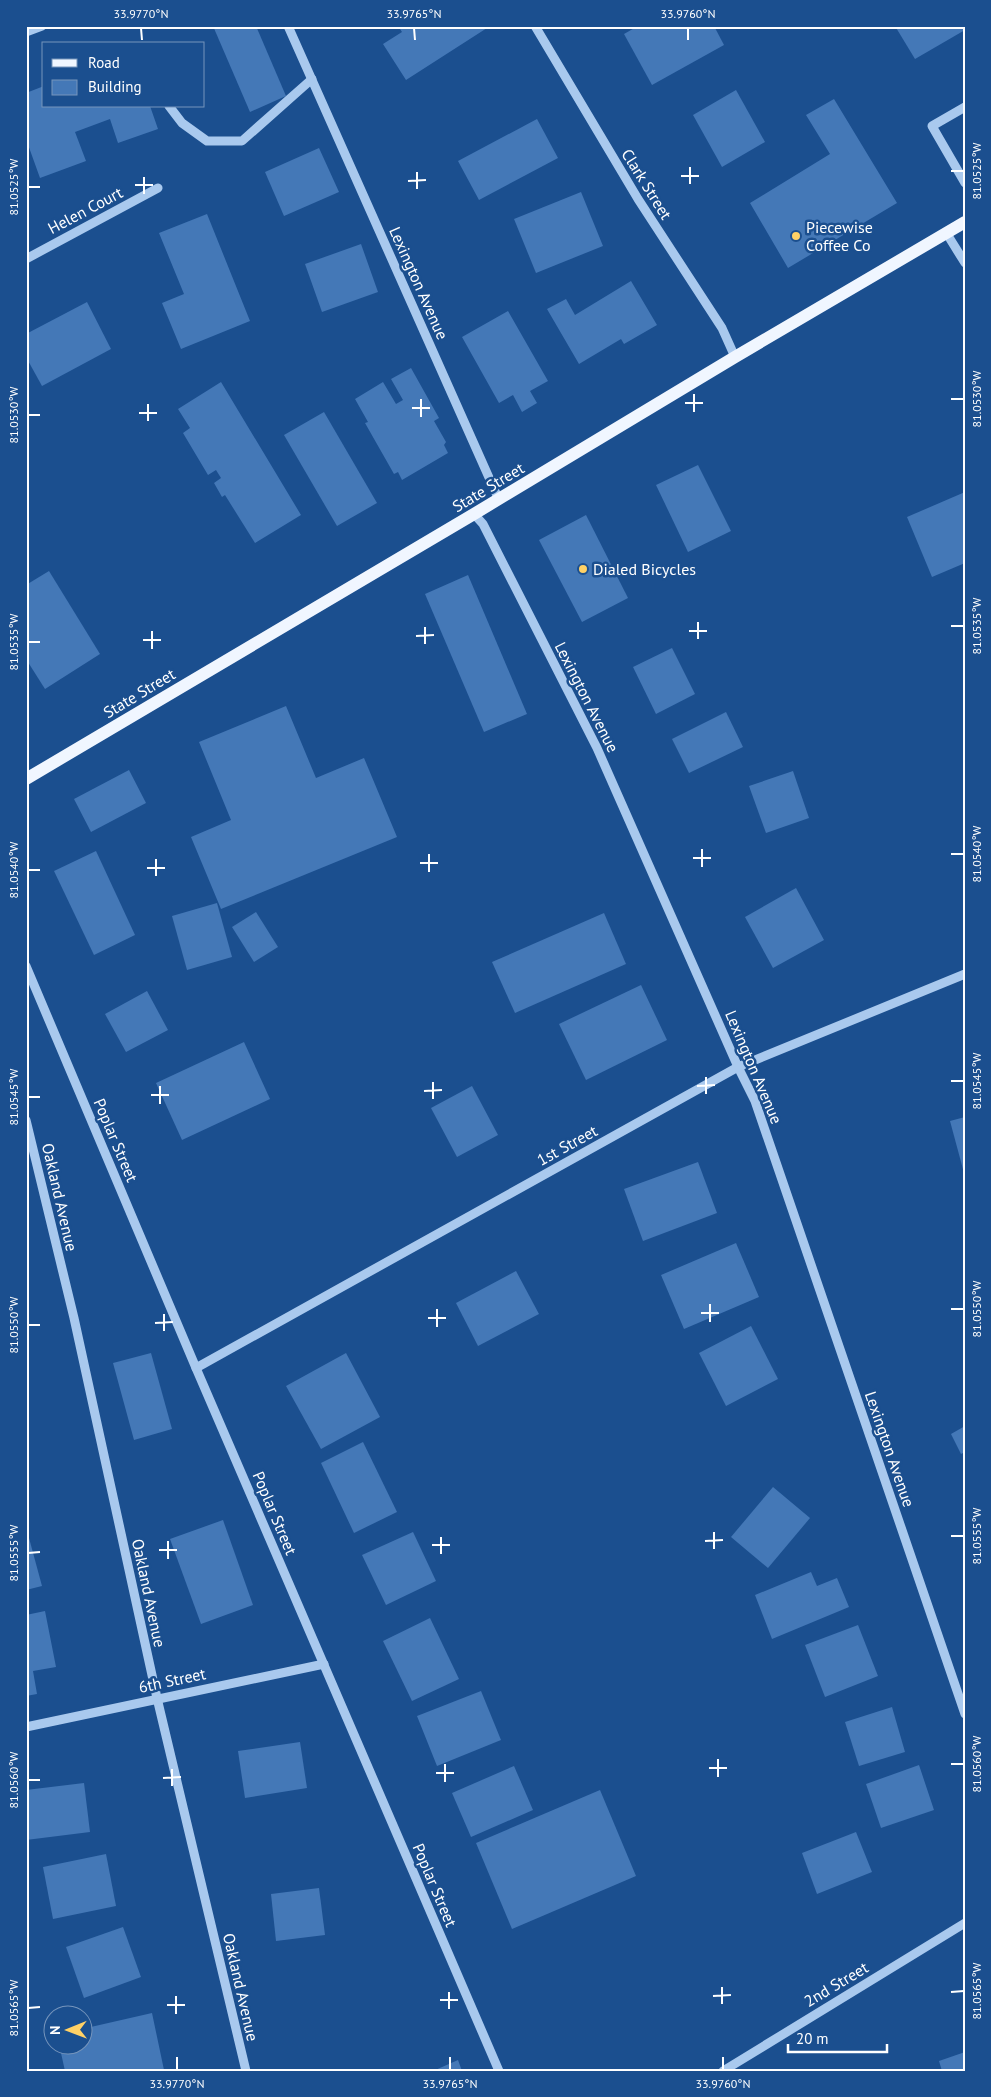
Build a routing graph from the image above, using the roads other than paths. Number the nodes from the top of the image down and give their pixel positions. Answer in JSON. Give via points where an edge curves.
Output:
{"nodes":[{"id":1,"x":42,"y":26,"type":"edge"},
{"id":2,"x":288,"y":26,"type":"edge"},
{"id":3,"x":535,"y":26,"type":"edge"},
{"id":4,"x":26,"y":32,"type":"edge"},
{"id":5,"x":312,"y":79,"type":"junction"},
{"id":6,"x":965,"y":107,"type":"edge"},
{"id":7,"x":171,"y":108,"type":"edge"},
{"id":8,"x":965,"y":183,"type":"edge"},
{"id":9,"x":158,"y":188,"type":"dead end"},
{"id":10,"x":965,"y":222,"type":"edge"},
{"id":11,"x":947,"y":234,"type":"junction"},
{"id":12,"x":26,"y":259,"type":"edge"},
{"id":13,"x":965,"y":263,"type":"edge"},
{"id":14,"x":735,"y":356,"type":"junction"},
{"id":15,"x":499,"y":500,"type":"junction"},
{"id":16,"x":474,"y":514,"type":"junction"},
{"id":17,"x":26,"y":779,"type":"edge"},
{"id":18,"x":26,"y":966,"type":"edge"},
{"id":19,"x":965,"y":974,"type":"edge"},
{"id":20,"x":738,"y":1067,"type":"junction"},
{"id":21,"x":26,"y":1120,"type":"edge"},
{"id":22,"x":196,"y":1368,"type":"junction"},
{"id":23,"x":324,"y":1664,"type":"junction"},
{"id":24,"x":157,"y":1698,"type":"junction"},
{"id":25,"x":965,"y":1714,"type":"edge"},
{"id":26,"x":26,"y":1728,"type":"edge"},
{"id":27,"x":965,"y":1922,"type":"edge"},
{"id":28,"x":246,"y":2071,"type":"edge"},
{"id":29,"x":499,"y":2071,"type":"edge"},
{"id":30,"x":722,"y":2071,"type":"edge"}],
"edges":[{"from":1,"to":4,"type":"street"},
{"from":2,"to":5,"type":"street","name":"Lexington Avenue"},
{"from":3,"to":14,"type":"street","name":"Clark Street","via":[[638,199],[722,328]]},
{"from":5,"to":7,"type":"street","via":[[242,141],[207,141],[182,123]]},
{"from":5,"to":15,"type":"street","name":"Lexington Avenue"},
{"from":6,"to":8,"type":"street","via":[[932,126]]},
{"from":9,"to":12,"type":"street","name":"Helen Court"},
{"from":10,"to":11,"type":"main road","name":"State Street"},
{"from":11,"to":13,"type":"street"},
{"from":11,"to":14,"type":"main road","name":"State Street"},
{"from":14,"to":15,"type":"main road","name":"State Street"},
{"from":15,"to":16,"type":"main road","name":"State Street"},
{"from":16,"to":17,"type":"main road","name":"State Street"},
{"from":16,"to":20,"type":"street","name":"Lexington Avenue","via":[[483,524],[597,748]]},
{"from":18,"to":22,"type":"street","name":"Poplar Street"},
{"from":19,"to":20,"type":"street","name":"1st Street"},
{"from":20,"to":22,"type":"street","name":"1st Street"},
{"from":20,"to":25,"type":"street","name":"Lexington Avenue","via":[[755,1101]]},
{"from":21,"to":24,"type":"street","name":"Oakland Avenue","via":[[76,1328]]},
{"from":22,"to":23,"type":"street","name":"Poplar Street"},
{"from":23,"to":24,"type":"street","name":"6th Street"},
{"from":23,"to":29,"type":"street","name":"Poplar Street"},
{"from":24,"to":26,"type":"street","name":"6th Street"},
{"from":24,"to":28,"type":"street","name":"Oakland Avenue"},
{"from":27,"to":30,"type":"street","name":"2nd Street"}]}
